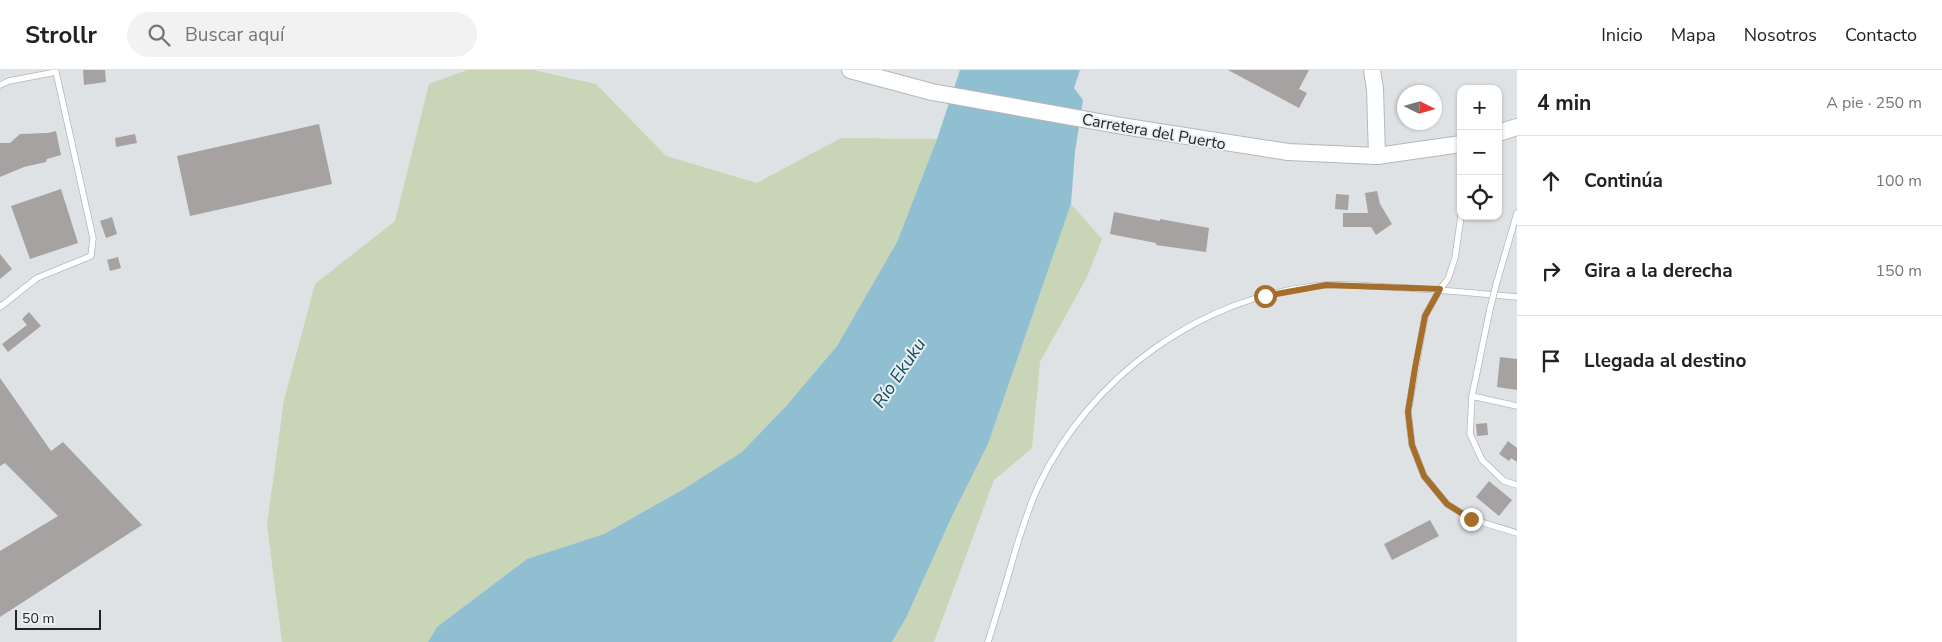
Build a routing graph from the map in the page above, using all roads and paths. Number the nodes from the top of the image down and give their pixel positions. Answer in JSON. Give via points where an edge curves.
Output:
{"nodes":[{"id":1,"x":850,"y":70,"type":"edge"},
{"id":2,"x":1372,"y":70,"type":"edge"},
{"id":3,"x":0,"y":86,"type":"edge"},
{"id":4,"x":1517,"y":127,"type":"edge"},
{"id":5,"x":1502,"y":132,"type":"edge"},
{"id":6,"x":1457,"y":145,"type":"edge"},
{"id":7,"x":1377,"y":156,"type":"junction"},
{"id":8,"x":1517,"y":213,"type":"edge"},
{"id":9,"x":1460,"y":220,"type":"edge"},
{"id":10,"x":1440,"y":289,"type":"junction"},
{"id":11,"x":1517,"y":297,"type":"edge"},
{"id":12,"x":0,"y":307,"type":"edge"},
{"id":13,"x":1472,"y":396,"type":"junction"},
{"id":14,"x":1517,"y":406,"type":"edge"},
{"id":15,"x":1517,"y":485,"type":"edge"},
{"id":16,"x":1517,"y":533,"type":"edge"},
{"id":17,"x":988,"y":642,"type":"edge"}],
"edges":[{"from":1,"to":7,"type":"main road","name":"Carretera del Puerto","via":[[932,92],[1122,126],[1288,152]]},
{"from":2,"to":7,"type":"main road"},
{"from":3,"to":12,"type":"lane","via":[[8,81],[56,72],[93,238],[91,256],[37,278]]},
{"from":4,"to":5,"type":"main road"},
{"from":6,"to":7,"type":"main road","name":"Carretera del Puerto"},
{"from":8,"to":13,"type":"lane","bridge":true,"via":[[1490,309]]},
{"from":9,"to":10,"type":"lane","via":[[1455,258],[1448,279]]},
{"from":10,"to":11,"type":"lane"},
{"from":10,"to":16,"type":"lane","via":[[1425,316],[1415,368],[1408,412],[1412,445],[1424,476],[1447,504],[1471,519]]},
{"from":10,"to":17,"type":"lane","via":[[1326,285],[1265,296],[1208,316],[1180,331],[1131,367],[1075,426],[1038,488],[1024,523]]},
{"from":13,"to":14,"type":"lane"},
{"from":13,"to":15,"type":"lane","via":[[1470,434],[1482,460],[1504,481]]}]}
